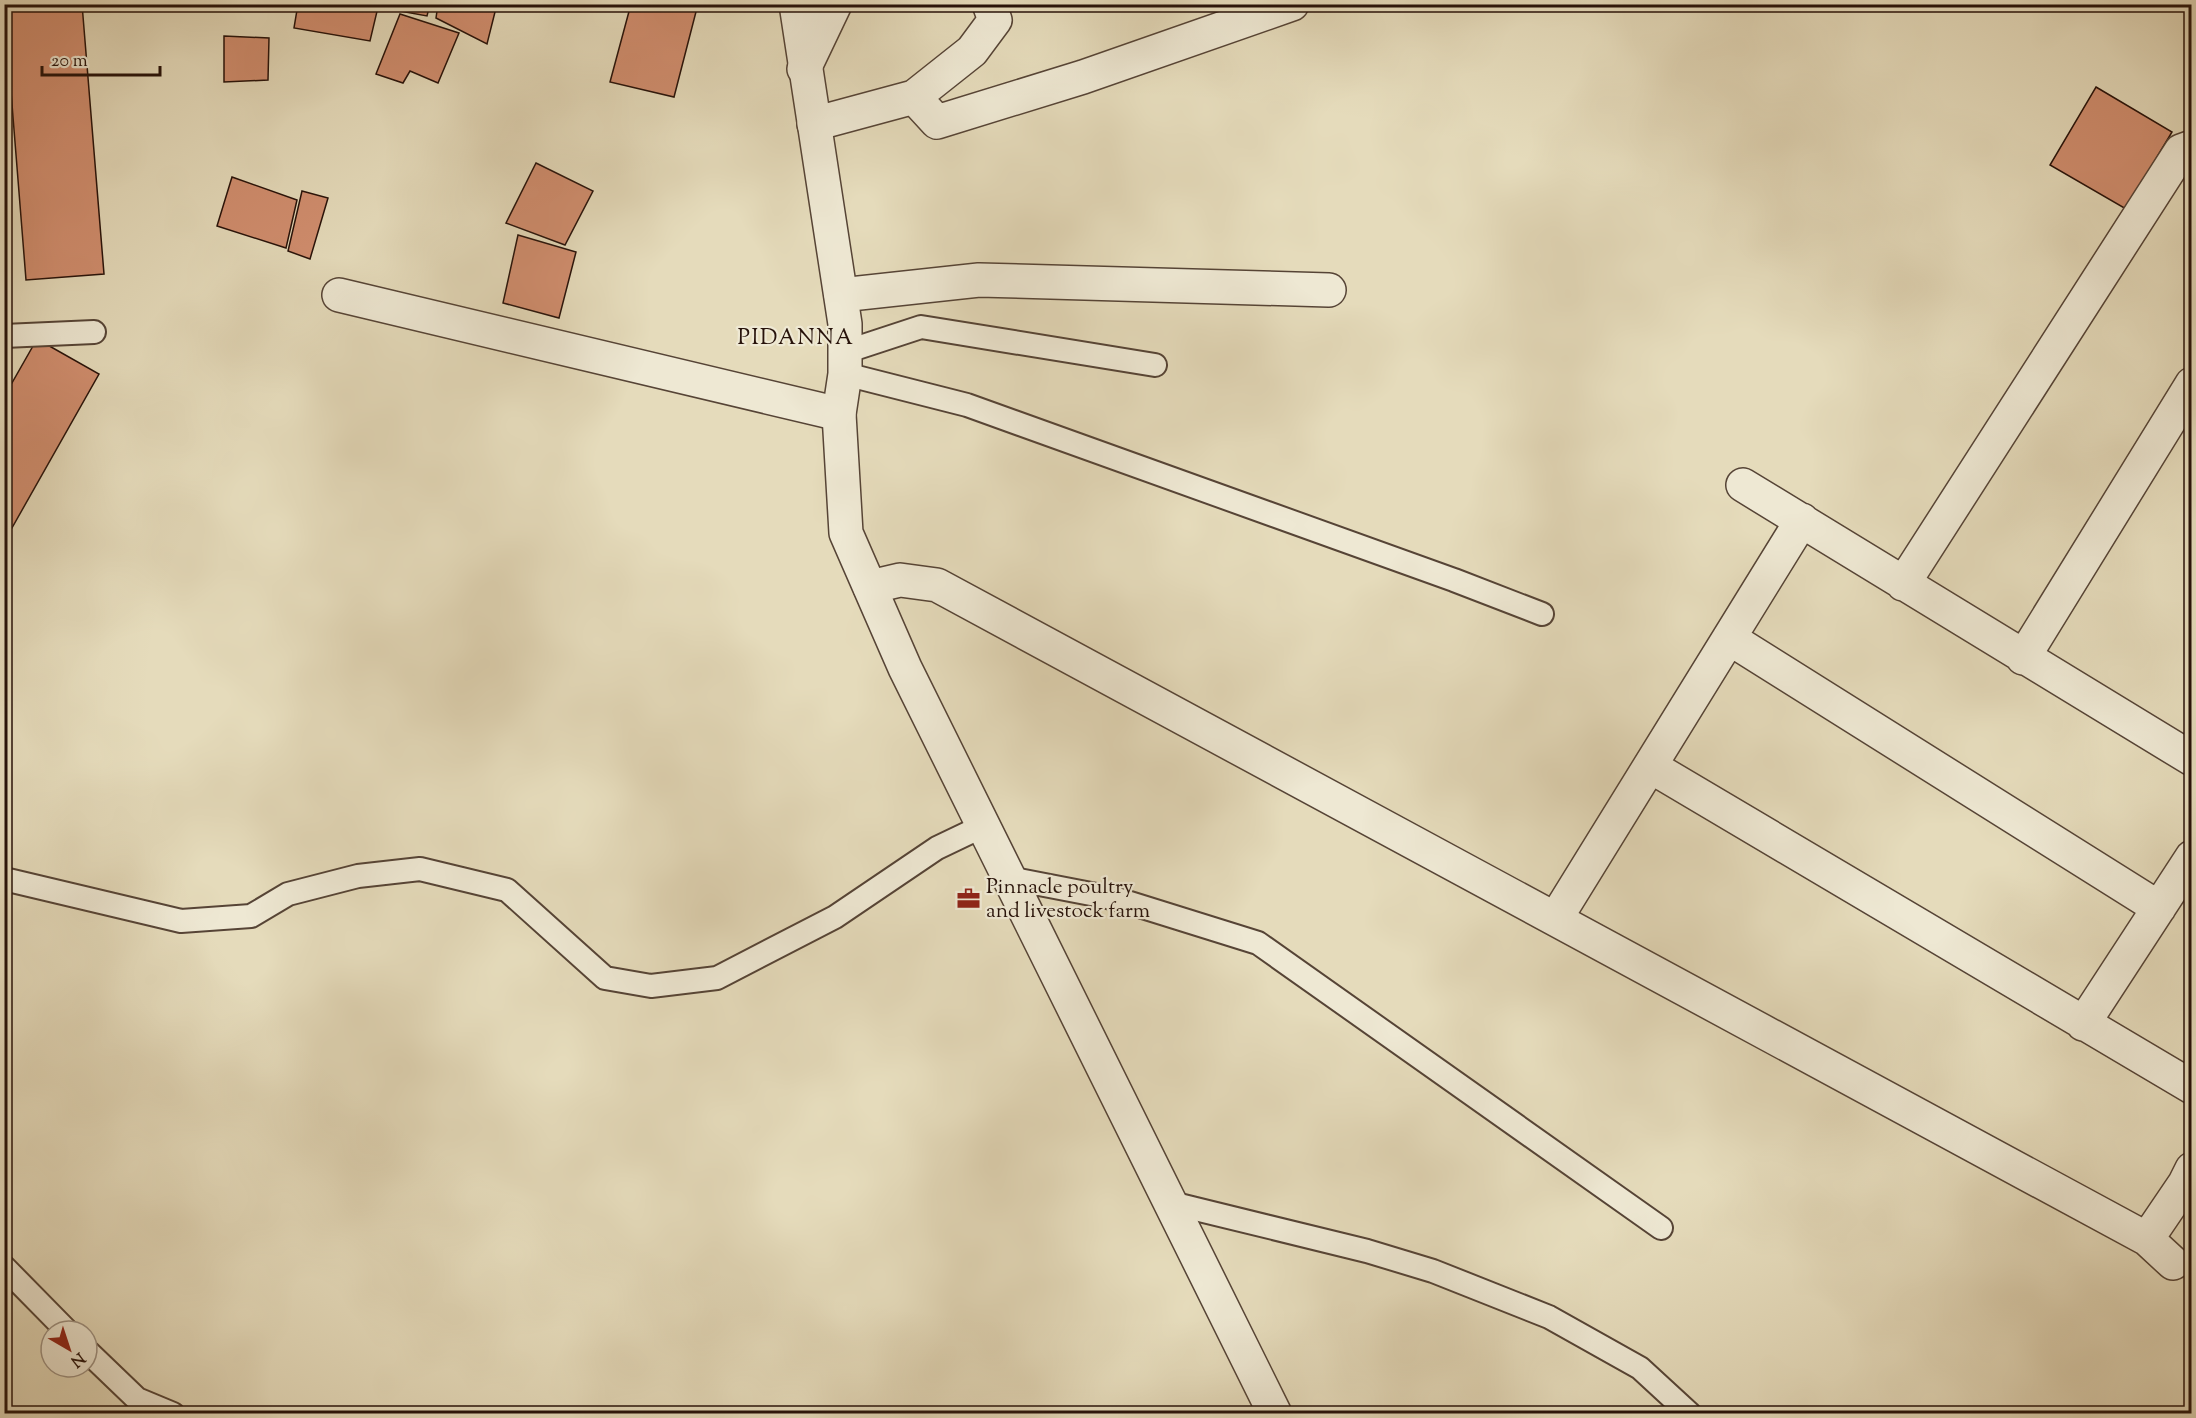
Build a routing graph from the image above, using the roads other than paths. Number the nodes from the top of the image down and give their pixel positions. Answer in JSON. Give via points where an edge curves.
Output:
{"nodes":[{"id":1,"x":796,"y":4,"type":"edge"},
{"id":2,"x":835,"y":4,"type":"edge"},
{"id":3,"x":989,"y":4,"type":"edge"},
{"id":4,"x":1292,"y":4,"type":"edge"},
{"id":5,"x":804,"y":69,"type":"junction"},
{"id":6,"x":914,"y":98,"type":"junction"},
{"id":7,"x":814,"y":124,"type":"junction"},
{"id":8,"x":2192,"y":147,"type":"edge"},
{"id":9,"x":1329,"y":290,"type":"dead end"},
{"id":10,"x":339,"y":295,"type":"dead end"},
{"id":11,"x":841,"y":295,"type":"junction"},
{"id":12,"x":94,"y":332,"type":"dead end"},
{"id":13,"x":4,"y":336,"type":"edge"},
{"id":14,"x":845,"y":363,"type":"junction"},
{"id":15,"x":1155,"y":365,"type":"dead end"},
{"id":16,"x":2192,"y":384,"type":"edge"},
{"id":17,"x":839,"y":414,"type":"junction"},
{"id":18,"x":1743,"y":484,"type":"dead end"},
{"id":19,"x":1802,"y":520,"type":"junction"},
{"id":20,"x":1903,"y":584,"type":"junction"},
{"id":21,"x":870,"y":587,"type":"junction"},
{"id":22,"x":1542,"y":614,"type":"dead end"},
{"id":23,"x":1729,"y":638,"type":"junction"},
{"id":24,"x":2023,"y":658,"type":"junction"},
{"id":25,"x":2192,"y":759,"type":"edge"},
{"id":26,"x":1650,"y":766,"type":"junction"},
{"id":27,"x":982,"y":826,"type":"junction"},
{"id":28,"x":2192,"y":857,"type":"edge"},
{"id":29,"x":1008,"y":878,"type":"junction"},
{"id":30,"x":4,"y":879,"type":"edge"},
{"id":31,"x":2159,"y":909,"type":"junction"},
{"id":32,"x":1556,"y":918,"type":"junction"},
{"id":33,"x":2083,"y":1024,"type":"junction"},
{"id":34,"x":2192,"y":1087,"type":"edge"},
{"id":35,"x":2192,"y":1169,"type":"edge"},
{"id":36,"x":1171,"y":1203,"type":"junction"},
{"id":37,"x":1661,"y":1228,"type":"dead end"},
{"id":38,"x":2147,"y":1239,"type":"junction"},
{"id":39,"x":2173,"y":1263,"type":"dead end"},
{"id":40,"x":4,"y":1267,"type":"edge"},
{"id":41,"x":55,"y":1319,"type":"edge"},
{"id":42,"x":99,"y":1363,"type":"edge"},
{"id":43,"x":173,"y":1413,"type":"edge"},
{"id":44,"x":1275,"y":1413,"type":"edge"},
{"id":45,"x":1690,"y":1413,"type":"edge"}],
"edges":[{"from":1,"to":5,"type":"street"},
{"from":2,"to":5,"type":"street"},
{"from":3,"to":6,"type":"street","via":[[994,20],[972,51]]},
{"from":4,"to":6,"type":"street","via":[[937,122]]},
{"from":5,"to":7,"type":"street"},
{"from":6,"to":7,"type":"street"},
{"from":7,"to":11,"type":"street"},
{"from":8,"to":20,"type":"street","via":[[2181,151]]},
{"from":9,"to":11,"type":"street","via":[[979,280]]},
{"from":10,"to":17,"type":"street"},
{"from":11,"to":14,"type":"street","via":[[846,324]]},
{"from":12,"to":13,"type":"lane"},
{"from":14,"to":15,"type":"lane","via":[[921,327]]},
{"from":14,"to":17,"type":"street"},
{"from":14,"to":22,"type":"lane"},
{"from":16,"to":24,"type":"street"},
{"from":17,"to":21,"type":"street","via":[[846,533]]},
{"from":18,"to":19,"type":"street"},
{"from":19,"to":20,"type":"street"},
{"from":19,"to":23,"type":"street"},
{"from":20,"to":24,"type":"street"},
{"from":21,"to":27,"type":"street"},
{"from":21,"to":32,"type":"street","via":[[900,580],[937,585]]},
{"from":23,"to":26,"type":"street"},
{"from":23,"to":31,"type":"street"},
{"from":24,"to":25,"type":"street"},
{"from":26,"to":32,"type":"street"},
{"from":26,"to":33,"type":"street"},
{"from":27,"to":29,"type":"street"},
{"from":27,"to":30,"type":"lane","via":[[937,849],[835,917],[717,978],[651,986],[605,978],[507,890],[420,869],[358,876],[288,894],[251,915],[182,921]]},
{"from":28,"to":31,"type":"street"},
{"from":29,"to":36,"type":"street"},
{"from":29,"to":37,"type":"lane","via":[[1117,899],[1257,943]]},
{"from":31,"to":33,"type":"street"},
{"from":32,"to":38,"type":"street"},
{"from":33,"to":34,"type":"street"},
{"from":35,"to":38,"type":"street"},
{"from":36,"to":44,"type":"street"},
{"from":36,"to":45,"type":"lane","via":[[1303,1234],[1433,1271],[1549,1317],[1640,1368]]},
{"from":38,"to":39,"type":"street"},
{"from":40,"to":41,"type":"lane"},
{"from":42,"to":43,"type":"lane","via":[[137,1399]]}]}
